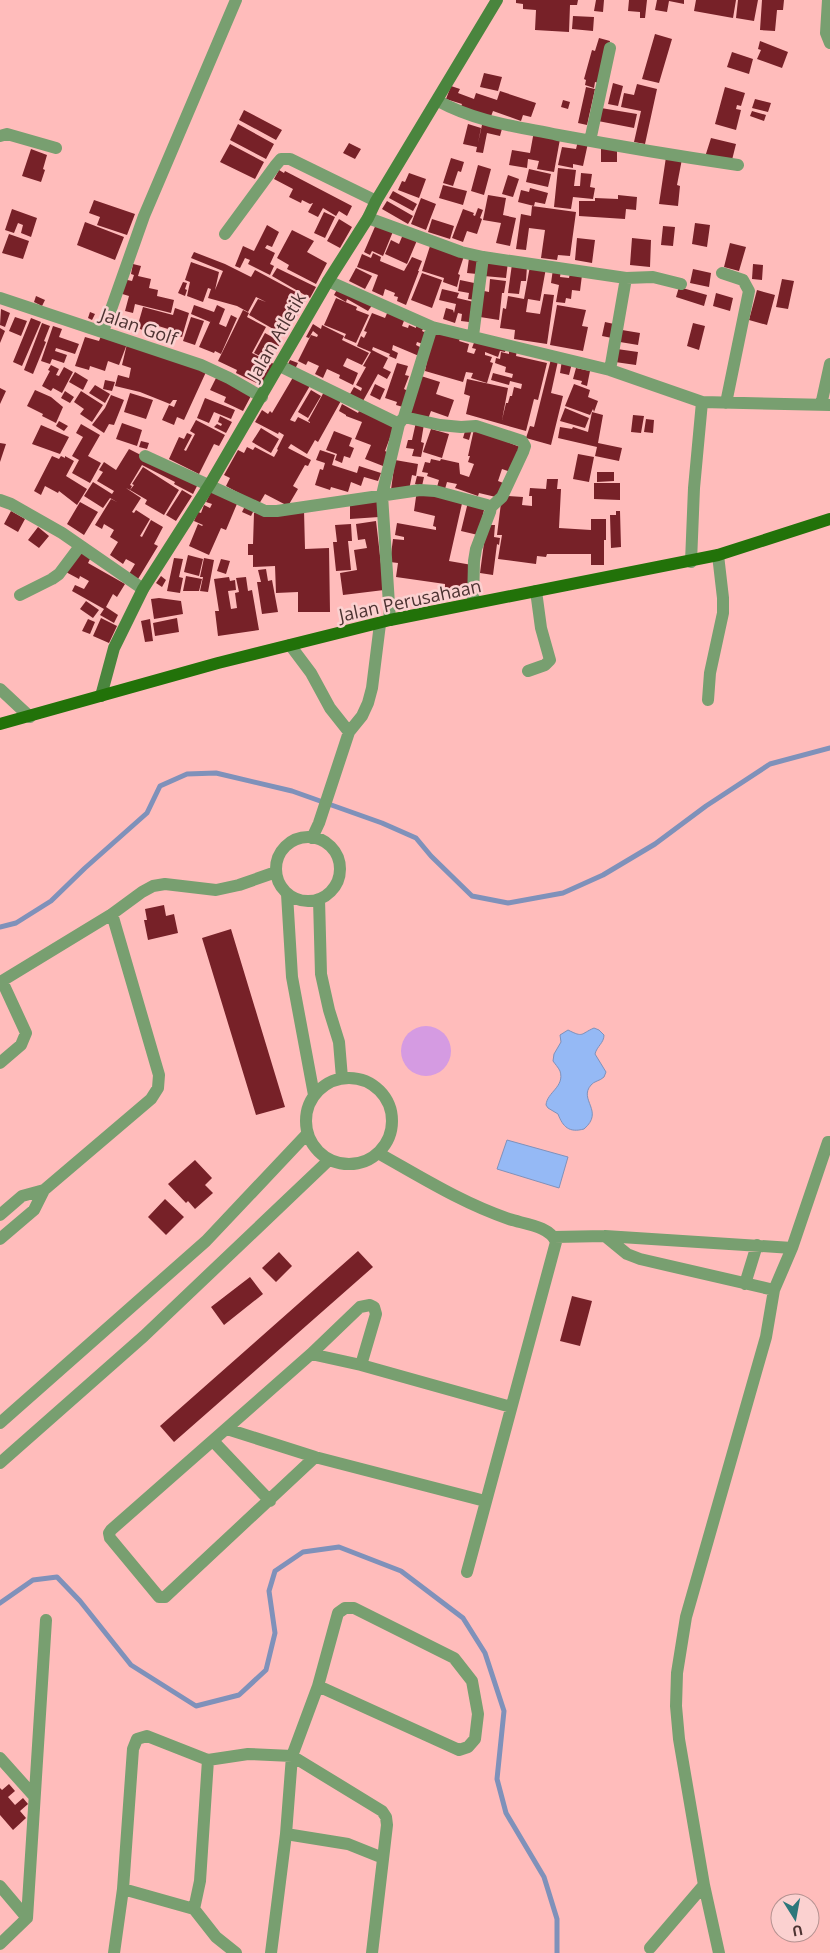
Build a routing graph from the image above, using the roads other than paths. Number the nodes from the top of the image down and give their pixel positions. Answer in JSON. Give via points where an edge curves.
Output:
{"nodes":[{"id":1,"x":236,"y":0,"type":"edge"},
{"id":2,"x":497,"y":0,"type":"edge"},
{"id":3,"x":828,"y":0,"type":"edge"},
{"id":4,"x":830,"y":43,"type":"edge"},
{"id":5,"x":610,"y":48,"type":"dead end"},
{"id":6,"x":438,"y":101,"type":"junction"},
{"id":7,"x":0,"y":135,"type":"edge"},
{"id":8,"x":590,"y":141,"type":"junction"},
{"id":9,"x":56,"y":148,"type":"dead end"},
{"id":10,"x":738,"y":165,"type":"dead end"},
{"id":11,"x":376,"y":201,"type":"junction"},
{"id":12,"x":368,"y":218,"type":"junction"},
{"id":13,"x":225,"y":234,"type":"dead end"},
{"id":14,"x":483,"y":257,"type":"junction"},
{"id":15,"x":722,"y":273,"type":"dead end"},
{"id":16,"x":626,"y":278,"type":"junction"},
{"id":17,"x":328,"y":281,"type":"junction"},
{"id":18,"x":681,"y":284,"type":"dead end"},
{"id":19,"x":0,"y":298,"type":"edge"},
{"id":20,"x":432,"y":327,"type":"junction"},
{"id":21,"x":103,"y":332,"type":"junction"},
{"id":22,"x":473,"y":336,"type":"junction"},
{"id":23,"x":830,"y":364,"type":"edge"},
{"id":24,"x":280,"y":366,"type":"junction"},
{"id":25,"x":610,"y":370,"type":"junction"},
{"id":26,"x":262,"y":397,"type":"junction"},
{"id":27,"x":702,"y":402,"type":"junction"},
{"id":28,"x":726,"y":403,"type":"junction"},
{"id":29,"x":825,"y":405,"type":"edge"},
{"id":30,"x":402,"y":420,"type":"junction"},
{"id":31,"x":145,"y":456,"type":"dead end"},
{"id":32,"x":210,"y":484,"type":"junction"},
{"id":33,"x":382,"y":495,"type":"junction"},
{"id":34,"x":0,"y":500,"type":"edge"},
{"id":35,"x":491,"y":507,"type":"junction"},
{"id":36,"x":830,"y":519,"type":"edge"},
{"id":37,"x":80,"y":546,"type":"junction"},
{"id":38,"x":718,"y":555,"type":"junction"},
{"id":39,"x":691,"y":562,"type":"junction"},
{"id":40,"x":143,"y":589,"type":"junction"},
{"id":41,"x":536,"y":591,"type":"junction"},
{"id":42,"x":20,"y":595,"type":"dead end"},
{"id":43,"x":473,"y":603,"type":"junction"},
{"id":44,"x":385,"y":622,"type":"junction"},
{"id":45,"x":290,"y":645,"type":"junction"},
{"id":46,"x":528,"y":671,"type":"dead end"},
{"id":47,"x":0,"y":689,"type":"edge"},
{"id":48,"x":101,"y":696,"type":"junction"},
{"id":49,"x":708,"y":700,"type":"dead end"},
{"id":50,"x":30,"y":717,"type":"junction"},
{"id":51,"x":0,"y":724,"type":"edge"},
{"id":52,"x":349,"y":732,"type":"junction"},
{"id":53,"x":312,"y":838,"type":"junction"},
{"id":54,"x":276,"y":872,"type":"junction"},
{"id":55,"x":287,"y":894,"type":"junction"},
{"id":56,"x":319,"y":899,"type":"junction"},
{"id":57,"x":112,"y":914,"type":"junction"},
{"id":58,"x":1,"y":981,"type":"edge"},
{"id":59,"x":0,"y":1063,"type":"edge"},
{"id":60,"x":342,"y":1078,"type":"junction"},
{"id":61,"x":314,"y":1095,"type":"junction"},
{"id":62,"x":307,"y":1134,"type":"junction"},
{"id":63,"x":830,"y":1142,"type":"edge"},
{"id":64,"x":378,"y":1153,"type":"junction"},
{"id":65,"x":329,"y":1160,"type":"junction"},
{"id":66,"x":44,"y":1190,"type":"junction"},
{"id":67,"x":0,"y":1215,"type":"edge"},
{"id":68,"x":605,"y":1236,"type":"junction"},
{"id":69,"x":554,"y":1237,"type":"junction"},
{"id":70,"x":0,"y":1239,"type":"edge"},
{"id":71,"x":758,"y":1245,"type":"junction"},
{"id":72,"x":792,"y":1248,"type":"junction"},
{"id":73,"x":745,"y":1284,"type":"junction"},
{"id":74,"x":774,"y":1290,"type":"junction"},
{"id":75,"x":311,"y":1354,"type":"junction"},
{"id":76,"x":361,"y":1365,"type":"junction"},
{"id":77,"x":511,"y":1407,"type":"junction"},
{"id":78,"x":0,"y":1423,"type":"edge"},
{"id":79,"x":227,"y":1429,"type":"junction"},
{"id":80,"x":213,"y":1441,"type":"junction"},
{"id":81,"x":315,"y":1458,"type":"junction"},
{"id":82,"x":0,"y":1463,"type":"edge"},
{"id":83,"x":270,"y":1501,"type":"junction"},
{"id":84,"x":485,"y":1501,"type":"junction"},
{"id":85,"x":468,"y":1572,"type":"dead end"},
{"id":86,"x":46,"y":1620,"type":"dead end"},
{"id":87,"x":318,"y":1686,"type":"junction"},
{"id":88,"x":292,"y":1756,"type":"junction"},
{"id":89,"x":0,"y":1758,"type":"edge"},
{"id":90,"x":208,"y":1760,"type":"junction"},
{"id":91,"x":34,"y":1796,"type":"junction"},
{"id":92,"x":286,"y":1834,"type":"junction"},
{"id":93,"x":383,"y":1858,"type":"junction"},
{"id":94,"x":704,"y":1885,"type":"junction"},
{"id":95,"x":0,"y":1886,"type":"edge"},
{"id":96,"x":123,"y":1889,"type":"junction"},
{"id":97,"x":194,"y":1909,"type":"junction"},
{"id":98,"x":27,"y":1918,"type":"junction"},
{"id":99,"x":0,"y":1944,"type":"edge"},
{"id":100,"x":650,"y":1948,"type":"dead end"},
{"id":101,"x":114,"y":1953,"type":"edge"},
{"id":102,"x":236,"y":1953,"type":"edge"},
{"id":103,"x":271,"y":1953,"type":"edge"},
{"id":104,"x":372,"y":1953,"type":"edge"},
{"id":105,"x":719,"y":1953,"type":"edge"}],
"edges":[{"from":1,"to":21,"type":"street","via":[[144,216]]},
{"from":2,"to":6,"type":"street","name":"Jalan Atletik"},
{"from":3,"to":4,"type":"street","via":[[826,33]]},
{"from":5,"to":8,"type":"street"},
{"from":6,"to":8,"type":"street","via":[[476,118]]},
{"from":6,"to":11,"type":"street","name":"Jalan Atletik"},
{"from":7,"to":9,"type":"street","via":[[8,134]]},
{"from":8,"to":10,"type":"street"},
{"from":11,"to":12,"type":"street","name":"Jalan Atletik"},
{"from":11,"to":13,"type":"street","via":[[290,159],[281,159]]},
{"from":12,"to":14,"type":"street"},
{"from":12,"to":17,"type":"street","name":"Jalan Atletik"},
{"from":14,"to":16,"type":"street"},
{"from":14,"to":22,"type":"street"},
{"from":15,"to":28,"type":"street","via":[[743,280],[749,291]]},
{"from":16,"to":18,"type":"street","via":[[648,277]]},
{"from":16,"to":25,"type":"street"},
{"from":17,"to":20,"type":"street"},
{"from":17,"to":24,"type":"street","name":"Jalan Atletik"},
{"from":19,"to":21,"type":"street","name":"Jalan Golf"},
{"from":20,"to":22,"type":"street"},
{"from":20,"to":30,"type":"street"},
{"from":21,"to":26,"type":"street","name":"Jalan Golf","via":[[200,366]]},
{"from":22,"to":25,"type":"street"},
{"from":23,"to":29,"type":"street"},
{"from":24,"to":26,"type":"street","name":"Jalan Atletik"},
{"from":24,"to":30,"type":"street"},
{"from":25,"to":27,"type":"street"},
{"from":26,"to":32,"type":"street","name":"Jalan Atletik"},
{"from":27,"to":28,"type":"street"},
{"from":27,"to":39,"type":"street"},
{"from":28,"to":29,"type":"street"},
{"from":30,"to":33,"type":"street"},
{"from":30,"to":35,"type":"street","via":[[476,426],[522,441],[525,446],[523,452],[502,497]]},
{"from":31,"to":32,"type":"street"},
{"from":32,"to":33,"type":"street","via":[[265,511]]},
{"from":32,"to":40,"type":"street","name":"Jalan Atletik"},
{"from":33,"to":35,"type":"street","via":[[427,490]]},
{"from":33,"to":44,"type":"street"},
{"from":34,"to":37,"type":"street","via":[[34,516]]},
{"from":35,"to":43,"type":"street","via":[[474,561]]},
{"from":36,"to":38,"type":"main road","name":"Jalan Perusahaan"},
{"from":37,"to":40,"type":"street"},
{"from":37,"to":42,"type":"street","via":[[52,580]]},
{"from":38,"to":39,"type":"main road","name":"Jalan Perusahaan"},
{"from":38,"to":49,"type":"street","via":[[722,613]]},
{"from":39,"to":41,"type":"main road","name":"Jalan Perusahaan"},
{"from":40,"to":48,"type":"street","name":"Jalan Atletik","via":[[114,648]]},
{"from":41,"to":43,"type":"main road","name":"Jalan Perusahaan"},
{"from":41,"to":46,"type":"street","via":[[550,660]]},
{"from":43,"to":44,"type":"main road","name":"Jalan Perusahaan"},
{"from":44,"to":45,"type":"main road","name":"Jalan Perusahaan"},
{"from":44,"to":52,"type":"street","via":[[372,688],[362,716]]},
{"from":45,"to":48,"type":"main road","name":"Jalan Perusahaan"},
{"from":45,"to":52,"type":"street"},
{"from":47,"to":50,"type":"street"},
{"from":48,"to":50,"type":"main road","name":"Jalan Perusahaan"},
{"from":50,"to":51,"type":"main road","name":"Jalan Perusahaan"},
{"from":52,"to":53,"type":"street"},
{"from":53,"to":54,"type":"street","via":[[290,842],[277,860]]},
{"from":53,"to":56,"type":"street","via":[[320,839],[332,848],[340,869],[332,890]]},
{"from":54,"to":55,"type":"street"},
{"from":54,"to":57,"type":"street","via":[[216,890],[159,885],[142,892]]},
{"from":55,"to":56,"type":"street","via":[[303,901]]},
{"from":55,"to":61,"type":"street","via":[[292,977]]},
{"from":56,"to":60,"type":"street","via":[[321,974],[339,1042]]},
{"from":57,"to":58,"type":"street"},
{"from":57,"to":66,"type":"street","via":[[160,1082],[150,1099]]},
{"from":58,"to":59,"type":"street","via":[[26,1033],[21,1045]]},
{"from":60,"to":61,"type":"street","via":[[322,1087]]},
{"from":60,"to":64,"type":"street","via":[[369,1083],[388,1102],[392,1111],[392,1130]]},
{"from":61,"to":62,"type":"street","via":[[306,1115]]},
{"from":62,"to":65,"type":"street","via":[[316,1149]]},
{"from":62,"to":78,"type":"street","via":[[206,1241]]},
{"from":63,"to":72,"type":"street"},
{"from":64,"to":65,"type":"street","via":[[354,1164]]},
{"from":64,"to":69,"type":"street","via":[[465,1202]]},
{"from":65,"to":82,"type":"street","via":[[144,1336]]},
{"from":66,"to":67,"type":"street","via":[[22,1196]]},
{"from":66,"to":70,"type":"street","via":[[34,1210]]},
{"from":68,"to":69,"type":"street"},
{"from":68,"to":71,"type":"street"},
{"from":68,"to":73,"type":"street","via":[[627,1254],[640,1259]]},
{"from":69,"to":77,"type":"street","via":[[556,1246]]},
{"from":71,"to":72,"type":"street"},
{"from":71,"to":73,"type":"street"},
{"from":72,"to":74,"type":"street"},
{"from":73,"to":74,"type":"street"},
{"from":74,"to":94,"type":"street","via":[[766,1337],[686,1617],[677,1673],[679,1739]]},
{"from":75,"to":76,"type":"street"},
{"from":75,"to":76,"type":"street","via":[[360,1307],[370,1305],[376,1314]]},
{"from":75,"to":79,"type":"street"},
{"from":76,"to":77,"type":"street"},
{"from":77,"to":84,"type":"street"},
{"from":79,"to":80,"type":"street"},
{"from":79,"to":81,"type":"street"},
{"from":80,"to":83,"type":"street"},
{"from":80,"to":83,"type":"street","via":[[110,1531],[111,1540],[159,1596],[166,1597]]},
{"from":81,"to":83,"type":"street"},
{"from":81,"to":84,"type":"street"},
{"from":84,"to":85,"type":"street"},
{"from":86,"to":91,"type":"street"},
{"from":87,"to":87,"type":"street","via":[[336,1617],[345,1608],[354,1608],[454,1658],[472,1681],[478,1714],[475,1738],[468,1747],[459,1750]]},
{"from":87,"to":88,"type":"street"},
{"from":88,"to":90,"type":"street","via":[[248,1754]]},
{"from":88,"to":92,"type":"street"},
{"from":88,"to":93,"type":"street","via":[[384,1813],[387,1821]]},
{"from":89,"to":91,"type":"street"},
{"from":90,"to":96,"type":"street","via":[[152,1737],[142,1736],[134,1744]]},
{"from":90,"to":97,"type":"street","via":[[200,1881]]},
{"from":91,"to":98,"type":"street"},
{"from":92,"to":93,"type":"street","via":[[348,1844]]},
{"from":92,"to":103,"type":"street"},
{"from":93,"to":104,"type":"street"},
{"from":94,"to":100,"type":"street"},
{"from":94,"to":105,"type":"street"},
{"from":95,"to":98,"type":"street"},
{"from":96,"to":97,"type":"street"},
{"from":96,"to":101,"type":"street"},
{"from":97,"to":102,"type":"street","via":[[216,1937]]},
{"from":98,"to":99,"type":"street"}]}
